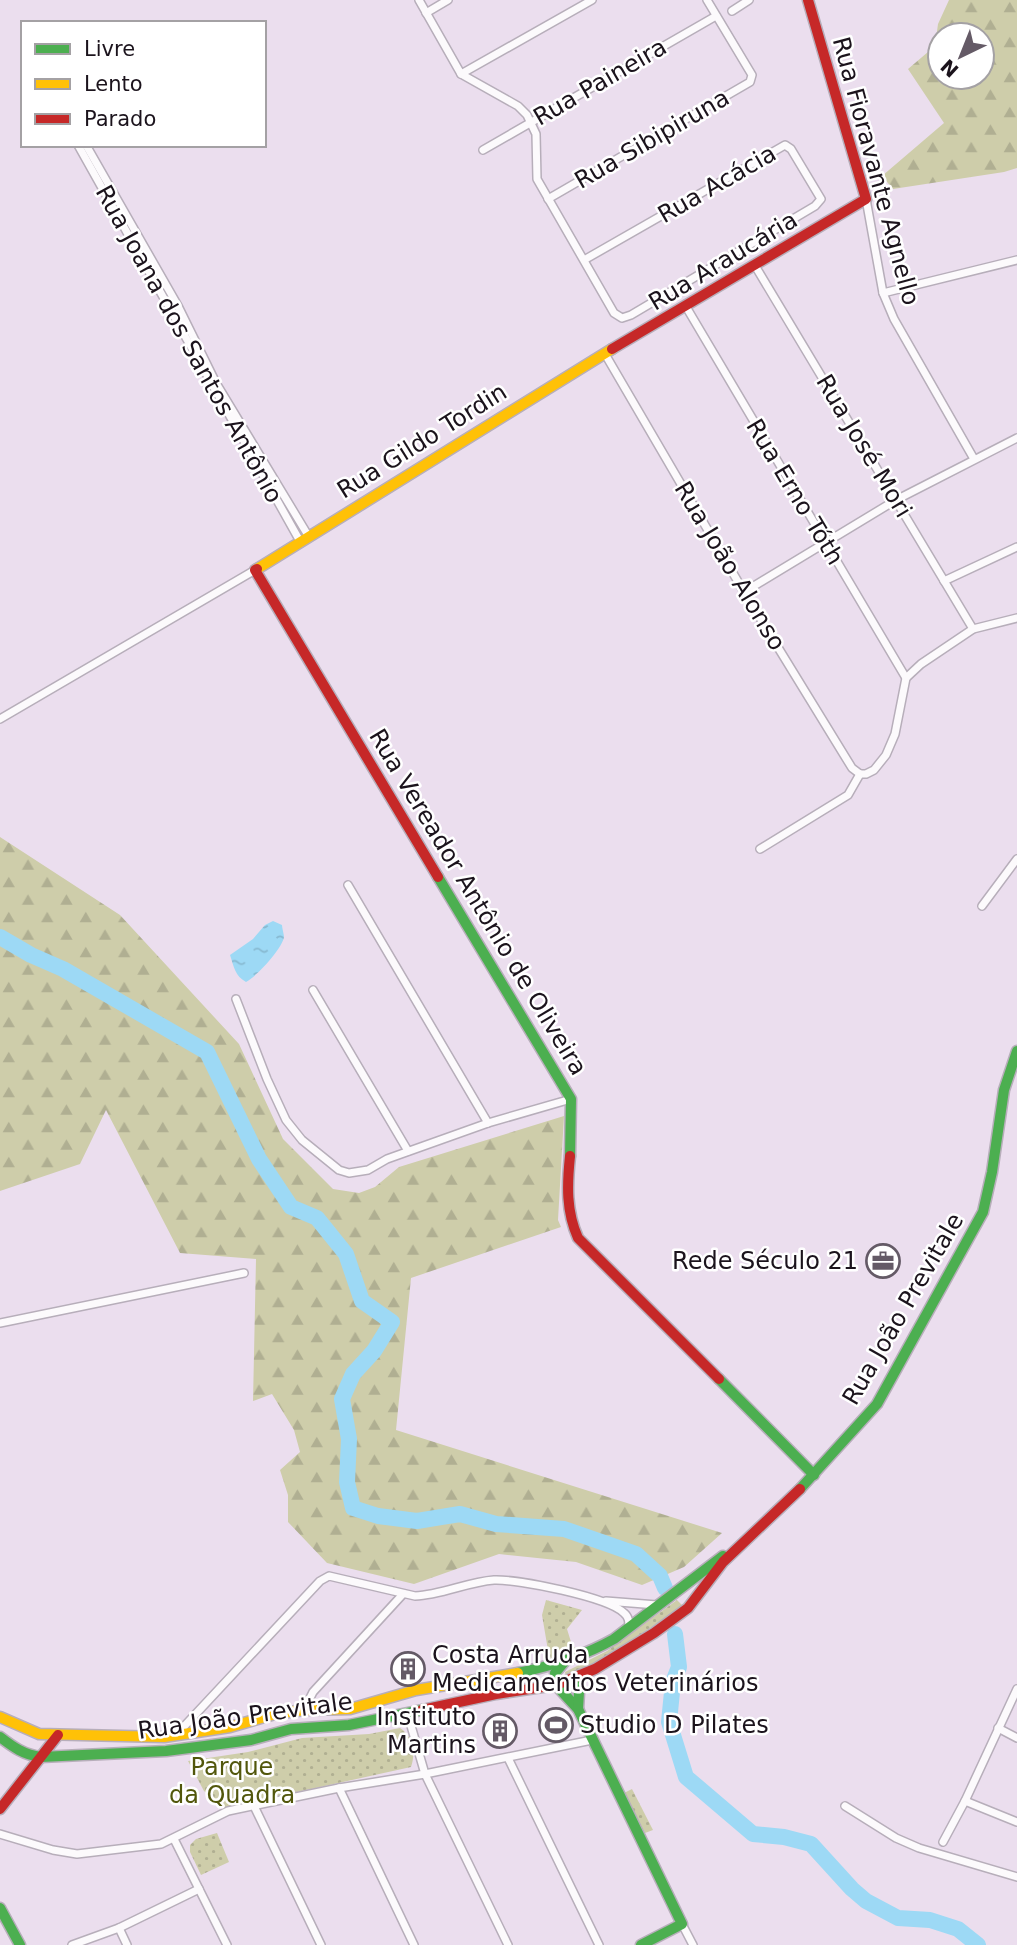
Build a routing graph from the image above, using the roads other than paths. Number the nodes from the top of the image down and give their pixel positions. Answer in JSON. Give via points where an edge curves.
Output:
{"nodes":[{"id":1,"x":419,"y":0,"type":"edge"},
{"id":2,"x":448,"y":0,"type":"edge"},
{"id":3,"x":592,"y":0,"type":"edge"},
{"id":4,"x":707,"y":0,"type":"edge"},
{"id":5,"x":749,"y":0,"type":"edge"},
{"id":6,"x":808,"y":0,"type":"edge"},
{"id":7,"x":732,"y":11,"type":"dead end"},
{"id":8,"x":426,"y":12,"type":"junction"},
{"id":9,"x":716,"y":16,"type":"junction"},
{"id":10,"x":461,"y":74,"type":"junction"},
{"id":11,"x":531,"y":121,"type":"junction"},
{"id":12,"x":79,"y":147,"type":"edge"},
{"id":13,"x":87,"y":147,"type":"edge"},
{"id":14,"x":483,"y":150,"type":"dead end"},
{"id":15,"x":548,"y":199,"type":"junction"},
{"id":16,"x":866,"y":199,"type":"junction"},
{"id":17,"x":815,"y":206,"type":"joint"},
{"id":18,"x":584,"y":260,"type":"junction"},
{"id":19,"x":1017,"y":260,"type":"edge"},
{"id":20,"x":754,"y":264,"type":"junction"},
{"id":21,"x":883,"y":293,"type":"junction"},
{"id":22,"x":685,"y":305,"type":"junction"},
{"id":23,"x":604,"y":354,"type":"junction"},
{"id":24,"x":1017,"y":438,"type":"edge"},
{"id":25,"x":974,"y":459,"type":"junction"},
{"id":26,"x":896,"y":500,"type":"junction"},
{"id":27,"x":305,"y":540,"type":"junction"},
{"id":28,"x":825,"y":544,"type":"junction"},
{"id":29,"x":1017,"y":547,"type":"edge"},
{"id":30,"x":255,"y":570,"type":"junction"},
{"id":31,"x":944,"y":581,"type":"junction"},
{"id":32,"x":744,"y":592,"type":"junction"},
{"id":33,"x":1017,"y":618,"type":"edge"},
{"id":34,"x":973,"y":629,"type":"junction"},
{"id":35,"x":906,"y":678,"type":"junction"},
{"id":36,"x":0,"y":719,"type":"edge"},
{"id":37,"x":860,"y":774,"type":"junction"},
{"id":38,"x":760,"y":849,"type":"dead end"},
{"id":39,"x":1017,"y":859,"type":"edge"},
{"id":40,"x":348,"y":885,"type":"dead end"},
{"id":41,"x":982,"y":906,"type":"dead end"},
{"id":42,"x":313,"y":990,"type":"dead end"},
{"id":43,"x":236,"y":999,"type":"dead end"},
{"id":44,"x":1017,"y":1051,"type":"edge"},
{"id":45,"x":571,"y":1099,"type":"junction"},
{"id":46,"x":488,"y":1123,"type":"junction"},
{"id":47,"x":408,"y":1151,"type":"junction"},
{"id":48,"x":244,"y":1273,"type":"dead end"},
{"id":49,"x":0,"y":1323,"type":"edge"},
{"id":50,"x":814,"y":1475,"type":"junction"},
{"id":51,"x":740,"y":1544,"type":"junction"},
{"id":52,"x":677,"y":1591,"type":"junction"},
{"id":53,"x":403,"y":1594,"type":"junction"},
{"id":54,"x":599,"y":1599,"type":"junction"},
{"id":55,"x":657,"y":1605,"type":"junction"},
{"id":56,"x":688,"y":1608,"type":"junction"},
{"id":57,"x":629,"y":1628,"type":"junction"},
{"id":58,"x":566,"y":1660,"type":"junction"},
{"id":59,"x":580,"y":1675,"type":"junction"},
{"id":60,"x":556,"y":1685,"type":"junction"},
{"id":61,"x":1017,"y":1689,"type":"edge"},
{"id":62,"x":578,"y":1709,"type":"junction"},
{"id":63,"x":304,"y":1710,"type":"junction"},
{"id":64,"x":407,"y":1712,"type":"junction"},
{"id":65,"x":0,"y":1717,"type":"edge"},
{"id":66,"x":998,"y":1728,"type":"junction"},
{"id":67,"x":177,"y":1734,"type":"junction"},
{"id":68,"x":58,"y":1735,"type":"junction"},
{"id":69,"x":0,"y":1737,"type":"edge"},
{"id":70,"x":1017,"y":1738,"type":"edge"},
{"id":71,"x":592,"y":1740,"type":"junction"},
{"id":72,"x":41,"y":1757,"type":"junction"},
{"id":73,"x":508,"y":1758,"type":"junction"},
{"id":74,"x":425,"y":1774,"type":"junction"},
{"id":75,"x":339,"y":1788,"type":"junction"},
{"id":76,"x":965,"y":1801,"type":"junction"},
{"id":77,"x":254,"y":1806,"type":"junction"},
{"id":78,"x":845,"y":1806,"type":"dead end"},
{"id":79,"x":0,"y":1810,"type":"edge"},
{"id":80,"x":1017,"y":1822,"type":"edge"},
{"id":81,"x":0,"y":1834,"type":"edge"},
{"id":82,"x":174,"y":1839,"type":"junction"},
{"id":83,"x":943,"y":1842,"type":"dead end"},
{"id":84,"x":1017,"y":1877,"type":"edge"},
{"id":85,"x":199,"y":1889,"type":"junction"},
{"id":86,"x":0,"y":1908,"type":"edge"},
{"id":87,"x":682,"y":1924,"type":"junction"},
{"id":88,"x":119,"y":1928,"type":"junction"},
{"id":89,"x":20,"y":1945,"type":"edge"},
{"id":90,"x":72,"y":1945,"type":"edge"},
{"id":91,"x":127,"y":1945,"type":"edge"},
{"id":92,"x":227,"y":1945,"type":"edge"},
{"id":93,"x":321,"y":1945,"type":"edge"},
{"id":94,"x":414,"y":1945,"type":"edge"},
{"id":95,"x":508,"y":1945,"type":"edge"},
{"id":96,"x":599,"y":1945,"type":"edge"},
{"id":97,"x":642,"y":1945,"type":"edge"},
{"id":98,"x":693,"y":1945,"type":"edge"}],
"edges":[{"from":1,"to":8,"type":"street"},
{"from":2,"to":8,"type":"street"},
{"from":3,"to":10,"type":"street"},
{"from":4,"to":9,"type":"street"},
{"from":5,"to":7,"type":"street"},
{"from":6,"to":16,"type":"main road","name":"Rua Fioravante Agnello"},
{"from":8,"to":10,"type":"street"},
{"from":9,"to":11,"type":"street","name":"Rua Paineira"},
{"from":9,"to":15,"type":"street","name":"Rua Sibipiruna","via":[[752,75],[750,82]]},
{"from":10,"to":11,"type":"street","via":[[518,106]]},
{"from":11,"to":14,"type":"street","name":"Rua Paineira"},
{"from":11,"to":15,"type":"street","via":[[536,134],[537,180]]},
{"from":12,"to":27,"type":"street","name":"Rua Joana dos Santos Antônio"},
{"from":13,"to":27,"type":"street"},
{"from":15,"to":18,"type":"street"},
{"from":16,"to":20,"type":"main road","name":"Rua Gildo Tordin"},
{"from":16,"to":21,"type":"street","name":"Rua Fioravante Agnello"},
{"from":17,"to":18,"type":"street","name":"Rua Araucária","via":[[622,318],[614,313]]},
{"from":17,"to":18,"type":"street","name":"Rua Acácia","via":[[821,199],[785,145]]},
{"from":19,"to":21,"type":"street"},
{"from":20,"to":22,"type":"main road","name":"Rua Gildo Tordin"},
{"from":20,"to":26,"type":"street","name":"Rua José Mori"},
{"from":21,"to":25,"type":"street","name":"Rua Fioravante Agnello","via":[[906,344]]},
{"from":22,"to":23,"type":"main road","name":"Rua Gildo Tordin"},
{"from":22,"to":28,"type":"street","name":"Rua Erno Tóth"},
{"from":23,"to":27,"type":"main road","name":"Rua Gildo Tordin"},
{"from":23,"to":32,"type":"street","name":"Rua João Alonso"},
{"from":24,"to":25,"type":"street"},
{"from":25,"to":26,"type":"street"},
{"from":26,"to":28,"type":"street"},
{"from":26,"to":31,"type":"street","name":"Rua José Mori"},
{"from":27,"to":30,"type":"main road","name":"Rua Gildo Tordin"},
{"from":28,"to":32,"type":"street"},
{"from":28,"to":35,"type":"street","name":"Rua Erno Tóth"},
{"from":29,"to":31,"type":"street"},
{"from":30,"to":36,"type":"street","name":"Rua Gildo Tordin"},
{"from":30,"to":45,"type":"main road","name":"Rua Vereador Antônio de Oliveira"},
{"from":31,"to":34,"type":"street","name":"Rua José Mori"},
{"from":32,"to":37,"type":"street","name":"Rua João Alonso","via":[[852,768]]},
{"from":33,"to":34,"type":"street"},
{"from":34,"to":35,"type":"street"},
{"from":35,"to":37,"type":"street","via":[[886,755],[874,770]]},
{"from":37,"to":38,"type":"street","via":[[848,795]]},
{"from":39,"to":41,"type":"street"},
{"from":40,"to":46,"type":"street"},
{"from":42,"to":47,"type":"street"},
{"from":43,"to":47,"type":"street","via":[[286,1120],[302,1140],[349,1173],[368,1170]]},
{"from":44,"to":50,"type":"main road","name":"Rua João Previtale","via":[[1002,1091],[992,1188],[983,1212],[877,1404]]},
{"from":45,"to":46,"type":"street"},
{"from":45,"to":50,"type":"main road","name":"Rua Vereador Antônio de Oliveira","via":[[566,1210],[570,1226]]},
{"from":46,"to":47,"type":"street"},
{"from":48,"to":49,"type":"street"},
{"from":50,"to":51,"type":"main road","name":"Rua João Previtale"},
{"from":51,"to":52,"type":"main road","name":"Rua João Previtale"},
{"from":51,"to":56,"type":"main road","name":"Rua João Previtale"},
{"from":52,"to":55,"type":"main road","name":"Rua João Previtale"},
{"from":52,"to":56,"type":"main road","via":[[688,1596]]},
{"from":53,"to":54,"type":"street","via":[[426,1595],[499,1580]]},
{"from":53,"to":63,"type":"street","via":[[313,1692]]},
{"from":53,"to":67,"type":"street","via":[[337,1577],[320,1581]]},
{"from":54,"to":55,"type":"street"},
{"from":54,"to":57,"type":"street","via":[[625,1613]]},
{"from":55,"to":57,"type":"main road","name":"Rua João Previtale"},
{"from":56,"to":59,"type":"main road","name":"Rua João Previtale"},
{"from":57,"to":58,"type":"main road","name":"Rua João Previtale","via":[[594,1650]]},
{"from":58,"to":60,"type":"main road","via":[[555,1673]]},
{"from":58,"to":63,"type":"main road","name":"Rua João Previtale","via":[[416,1690],[350,1709]]},
{"from":59,"to":60,"type":"main road","name":"Rua João Previtale"},
{"from":59,"to":62,"type":"main road"},
{"from":60,"to":62,"type":"main road"},
{"from":60,"to":64,"type":"main road","name":"Rua João Previtale"},
{"from":61,"to":66,"type":"street"},
{"from":62,"to":71,"type":"main road"},
{"from":63,"to":67,"type":"main road","name":"Rua João Previtale"},
{"from":64,"to":72,"type":"main road","name":"Rua João Previtale","via":[[349,1725],[291,1729],[237,1743]]},
{"from":64,"to":74,"type":"street"},
{"from":65,"to":68,"type":"main road","name":"Rua João Previtale","via":[[39,1734]]},
{"from":66,"to":70,"type":"street"},
{"from":66,"to":76,"type":"street"},
{"from":67,"to":68,"type":"main road","name":"Rua João Previtale"},
{"from":68,"to":72,"type":"main road"},
{"from":69,"to":72,"type":"main road","name":"Rua João Previtale","via":[[17,1750]]},
{"from":71,"to":73,"type":"street"},
{"from":71,"to":87,"type":"main road"},
{"from":72,"to":79,"type":"main road"},
{"from":73,"to":74,"type":"street"},
{"from":73,"to":96,"type":"street"},
{"from":74,"to":75,"type":"street"},
{"from":74,"to":95,"type":"street"},
{"from":75,"to":77,"type":"street"},
{"from":75,"to":94,"type":"street"},
{"from":76,"to":80,"type":"street"},
{"from":76,"to":83,"type":"street"},
{"from":77,"to":82,"type":"street","via":[[228,1811]]},
{"from":77,"to":93,"type":"street"},
{"from":78,"to":84,"type":"street","via":[[919,1848]]},
{"from":81,"to":82,"type":"street","via":[[77,1854]]},
{"from":82,"to":85,"type":"street"},
{"from":85,"to":88,"type":"street"},
{"from":85,"to":92,"type":"street"},
{"from":86,"to":89,"type":"main road"},
{"from":87,"to":97,"type":"main road"},
{"from":87,"to":98,"type":"street"},
{"from":88,"to":90,"type":"street"},
{"from":88,"to":91,"type":"street"}]}
